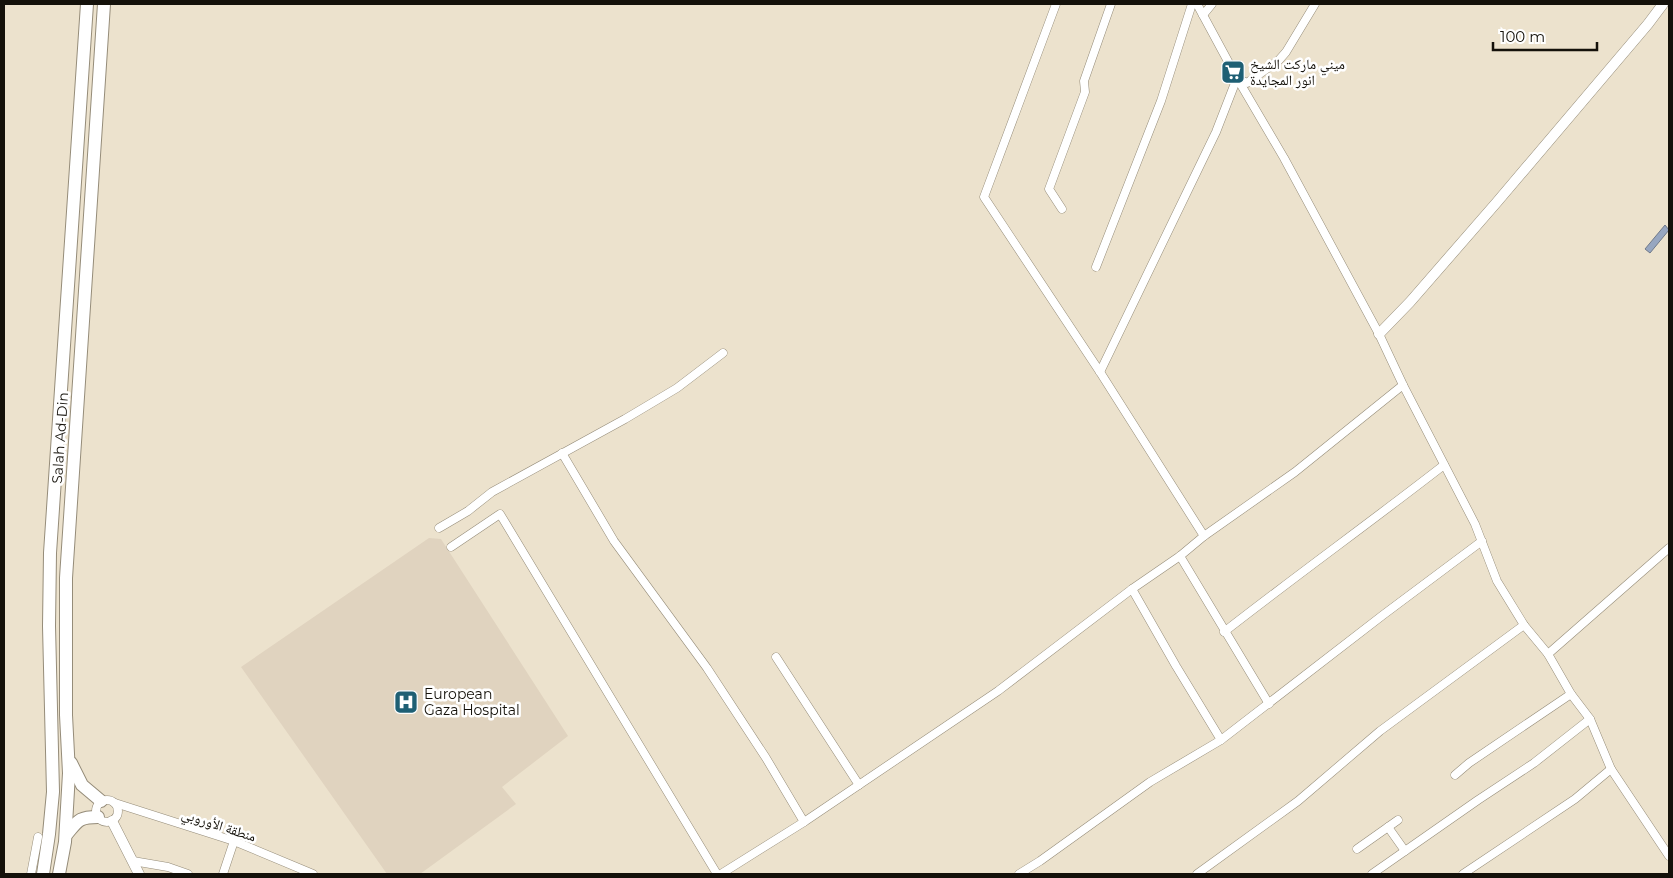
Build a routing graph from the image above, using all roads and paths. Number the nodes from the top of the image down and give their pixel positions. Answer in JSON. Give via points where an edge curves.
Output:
{"nodes":[{"id":1,"x":87,"y":4,"type":"edge"},
{"id":2,"x":104,"y":4,"type":"edge"},
{"id":3,"x":1056,"y":4,"type":"edge"},
{"id":4,"x":1111,"y":4,"type":"edge"},
{"id":5,"x":1192,"y":4,"type":"edge"},
{"id":6,"x":1197,"y":4,"type":"edge"},
{"id":7,"x":1212,"y":4,"type":"edge"},
{"id":8,"x":1315,"y":4,"type":"edge"},
{"id":9,"x":1663,"y":4,"type":"edge"},
{"id":10,"x":1204,"y":15,"type":"junction"},
{"id":11,"x":1237,"y":78,"type":"junction"},
{"id":12,"x":1062,"y":209,"type":"dead end"},
{"id":13,"x":1096,"y":267,"type":"dead end"},
{"id":14,"x":65,"y":328,"type":"junction"},
{"id":15,"x":82,"y":333,"type":"junction"},
{"id":16,"x":1379,"y":334,"type":"junction"},
{"id":17,"x":723,"y":353,"type":"dead end"},
{"id":18,"x":1100,"y":372,"type":"junction"},
{"id":19,"x":1403,"y":385,"type":"junction"},
{"id":20,"x":562,"y":453,"type":"junction"},
{"id":21,"x":1444,"y":465,"type":"junction"},
{"id":22,"x":439,"y":528,"type":"dead end"},
{"id":23,"x":1204,"y":536,"type":"junction"},
{"id":24,"x":1482,"y":541,"type":"junction"},
{"id":25,"x":451,"y":547,"type":"dead end"},
{"id":26,"x":1669,"y":548,"type":"edge"},
{"id":27,"x":1180,"y":556,"type":"junction"},
{"id":28,"x":1132,"y":590,"type":"junction"},
{"id":29,"x":1524,"y":625,"type":"junction"},
{"id":30,"x":1224,"y":632,"type":"junction"},
{"id":31,"x":1548,"y":654,"type":"junction"},
{"id":32,"x":776,"y":657,"type":"dead end"},
{"id":33,"x":1571,"y":694,"type":"junction"},
{"id":34,"x":1269,"y":704,"type":"junction"},
{"id":35,"x":1590,"y":719,"type":"junction"},
{"id":36,"x":1222,"y":740,"type":"junction"},
{"id":37,"x":69,"y":759,"type":"junction"},
{"id":38,"x":1611,"y":769,"type":"junction"},
{"id":39,"x":1455,"y":775,"type":"dead end"},
{"id":40,"x":858,"y":785,"type":"junction"},
{"id":41,"x":102,"y":801,"type":"junction"},
{"id":42,"x":115,"y":804,"type":"junction"},
{"id":43,"x":98,"y":817,"type":"junction"},
{"id":44,"x":112,"y":820,"type":"junction"},
{"id":45,"x":1398,"y":820,"type":"dead end"},
{"id":46,"x":804,"y":822,"type":"junction"},
{"id":47,"x":1388,"y":827,"type":"junction"},
{"id":48,"x":66,"y":834,"type":"junction"},
{"id":49,"x":38,"y":837,"type":"dead end"},
{"id":50,"x":234,"y":841,"type":"junction"},
{"id":51,"x":1667,"y":846,"type":"edge"},
{"id":52,"x":1357,"y":849,"type":"dead end"},
{"id":53,"x":1405,"y":851,"type":"junction"},
{"id":54,"x":1669,"y":856,"type":"edge"},
{"id":55,"x":133,"y":861,"type":"junction"},
{"id":56,"x":170,"y":871,"type":"edge"},
{"id":57,"x":31,"y":874,"type":"edge"},
{"id":58,"x":43,"y":874,"type":"edge"},
{"id":59,"x":59,"y":874,"type":"edge"},
{"id":60,"x":140,"y":874,"type":"edge"},
{"id":61,"x":188,"y":874,"type":"edge"},
{"id":62,"x":223,"y":874,"type":"edge"},
{"id":63,"x":313,"y":874,"type":"edge"},
{"id":64,"x":717,"y":874,"type":"edge"},
{"id":65,"x":721,"y":874,"type":"edge"},
{"id":66,"x":1019,"y":874,"type":"edge"},
{"id":67,"x":1197,"y":874,"type":"edge"},
{"id":68,"x":1372,"y":874,"type":"edge"},
{"id":69,"x":1463,"y":874,"type":"edge"}],
"edges":[{"from":1,"to":14,"type":"highway","name":"Salah Ad-Din"},
{"from":2,"to":15,"type":"highway","name":"Salah Ad-Din"},
{"from":3,"to":18,"type":"street","via":[[984,197]]},
{"from":4,"to":12,"type":"street","via":[[1084,81],[1085,92],[1049,189]]},
{"from":5,"to":13,"type":"street","via":[[1161,101]]},
{"from":6,"to":10,"type":"street"},
{"from":7,"to":10,"type":"street"},
{"from":8,"to":11,"type":"street","via":[[1279,60],[1247,83]]},
{"from":9,"to":16,"type":"street","via":[[1497,202]]},
{"from":10,"to":11,"type":"street"},
{"from":11,"to":16,"type":"street"},
{"from":11,"to":18,"type":"street","via":[[1216,132]]},
{"from":14,"to":15,"type":"highway","via":[[73,336]]},
{"from":14,"to":58,"type":"highway","name":"Salah Ad-Din","via":[[50,553],[53,792]]},
{"from":15,"to":37,"type":"highway","name":"Salah Ad-Din","via":[[66,578]]},
{"from":16,"to":19,"type":"street"},
{"from":17,"to":20,"type":"street","via":[[677,388]]},
{"from":18,"to":23,"type":"street"},
{"from":19,"to":21,"type":"street"},
{"from":19,"to":23,"type":"street","via":[[1294,472]]},
{"from":20,"to":22,"type":"street","via":[[492,492]]},
{"from":20,"to":46,"type":"street","via":[[614,542],[707,668]]},
{"from":21,"to":24,"type":"street"},
{"from":21,"to":30,"type":"street"},
{"from":23,"to":27,"type":"street"},
{"from":24,"to":29,"type":"street","via":[[1497,581]]},
{"from":24,"to":34,"type":"street"},
{"from":25,"to":64,"type":"street","via":[[500,514]]},
{"from":26,"to":31,"type":"street"},
{"from":27,"to":28,"type":"street"},
{"from":27,"to":30,"type":"street"},
{"from":28,"to":36,"type":"street"},
{"from":28,"to":40,"type":"street","via":[[998,691]]},
{"from":29,"to":31,"type":"street"},
{"from":29,"to":67,"type":"street","via":[[1380,731],[1298,802]]},
{"from":30,"to":34,"type":"street"},
{"from":31,"to":33,"type":"street"},
{"from":32,"to":40,"type":"street"},
{"from":33,"to":35,"type":"street"},
{"from":33,"to":39,"type":"street"},
{"from":34,"to":36,"type":"street"},
{"from":35,"to":38,"type":"street"},
{"from":35,"to":53,"type":"street","via":[[1534,763]]},
{"from":36,"to":66,"type":"street","via":[[1150,782]]},
{"from":37,"to":41,"type":"highway","via":[[82,784]]},
{"from":37,"to":48,"type":"highway","name":"Salah Ad-Din"},
{"from":38,"to":51,"type":"street"},
{"from":38,"to":69,"type":"street","via":[[1575,799]]},
{"from":40,"to":46,"type":"street"},
{"from":41,"to":42,"type":"street","via":[[109,800]]},
{"from":41,"to":43,"type":"street","via":[[96,810]]},
{"from":42,"to":44,"type":"street","via":[[117,814]]},
{"from":42,"to":50,"type":"street","name":"منطقة الأوروبي"},
{"from":43,"to":44,"type":"street","via":[[103,821]]},
{"from":43,"to":48,"type":"highway","via":[[84,817]]},
{"from":44,"to":55,"type":"street"},
{"from":45,"to":47,"type":"street"},
{"from":46,"to":65,"type":"street"},
{"from":47,"to":52,"type":"street"},
{"from":47,"to":53,"type":"street"},
{"from":48,"to":59,"type":"highway","name":"Salah Ad-Din"},
{"from":49,"to":57,"type":"street"},
{"from":50,"to":62,"type":"street"},
{"from":50,"to":63,"type":"street","name":"منطقة الأوروبي"},
{"from":51,"to":54,"type":"street"},
{"from":53,"to":68,"type":"street"},
{"from":55,"to":56,"type":"street"},
{"from":55,"to":60,"type":"street"},
{"from":56,"to":61,"type":"street"}]}
